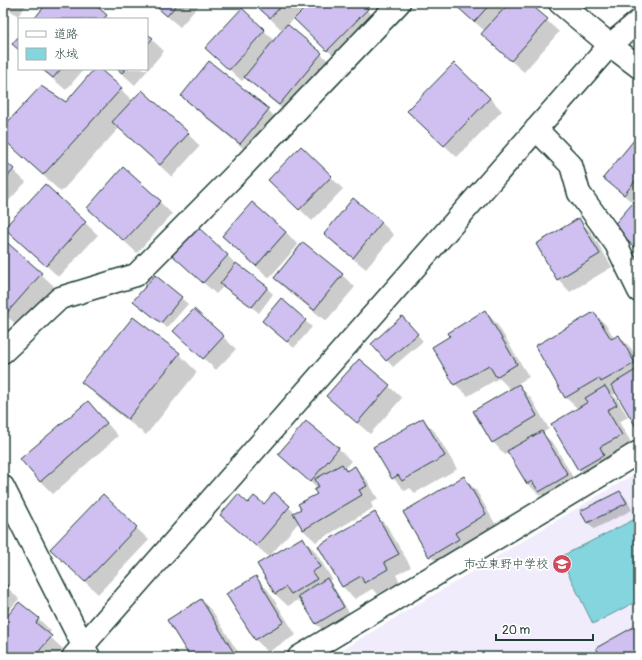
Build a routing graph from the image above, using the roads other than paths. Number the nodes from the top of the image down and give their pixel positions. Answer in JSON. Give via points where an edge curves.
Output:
{"nodes":[{"id":1,"x":398,"y":3,"type":"edge"},
{"id":2,"x":560,"y":3,"type":"edge"},
{"id":3,"x":639,"y":21,"type":"edge"},
{"id":4,"x":610,"y":45,"type":"junction"},
{"id":5,"x":639,"y":66,"type":"edge"},
{"id":6,"x":536,"y":129,"type":"junction"},
{"id":7,"x":639,"y":291,"type":"edge"},
{"id":8,"x":3,"y":352,"type":"edge"},
{"id":9,"x":639,"y":452,"type":"edge"},
{"id":10,"x":3,"y":487,"type":"edge"},
{"id":11,"x":81,"y":653,"type":"edge"},
{"id":12,"x":299,"y":657,"type":"edge"}],
"edges":[{"from":1,"to":8,"type":"street","via":[[136,275],[60,298]]},
{"from":2,"to":4,"type":"street"},
{"from":3,"to":4,"type":"street"},
{"from":4,"to":5,"type":"street"},
{"from":4,"to":6,"type":"street"},
{"from":6,"to":7,"type":"street","via":[[571,165],[579,193],[616,244]]},
{"from":6,"to":11,"type":"street"},
{"from":9,"to":12,"type":"street"},
{"from":10,"to":11,"type":"street"}]}
